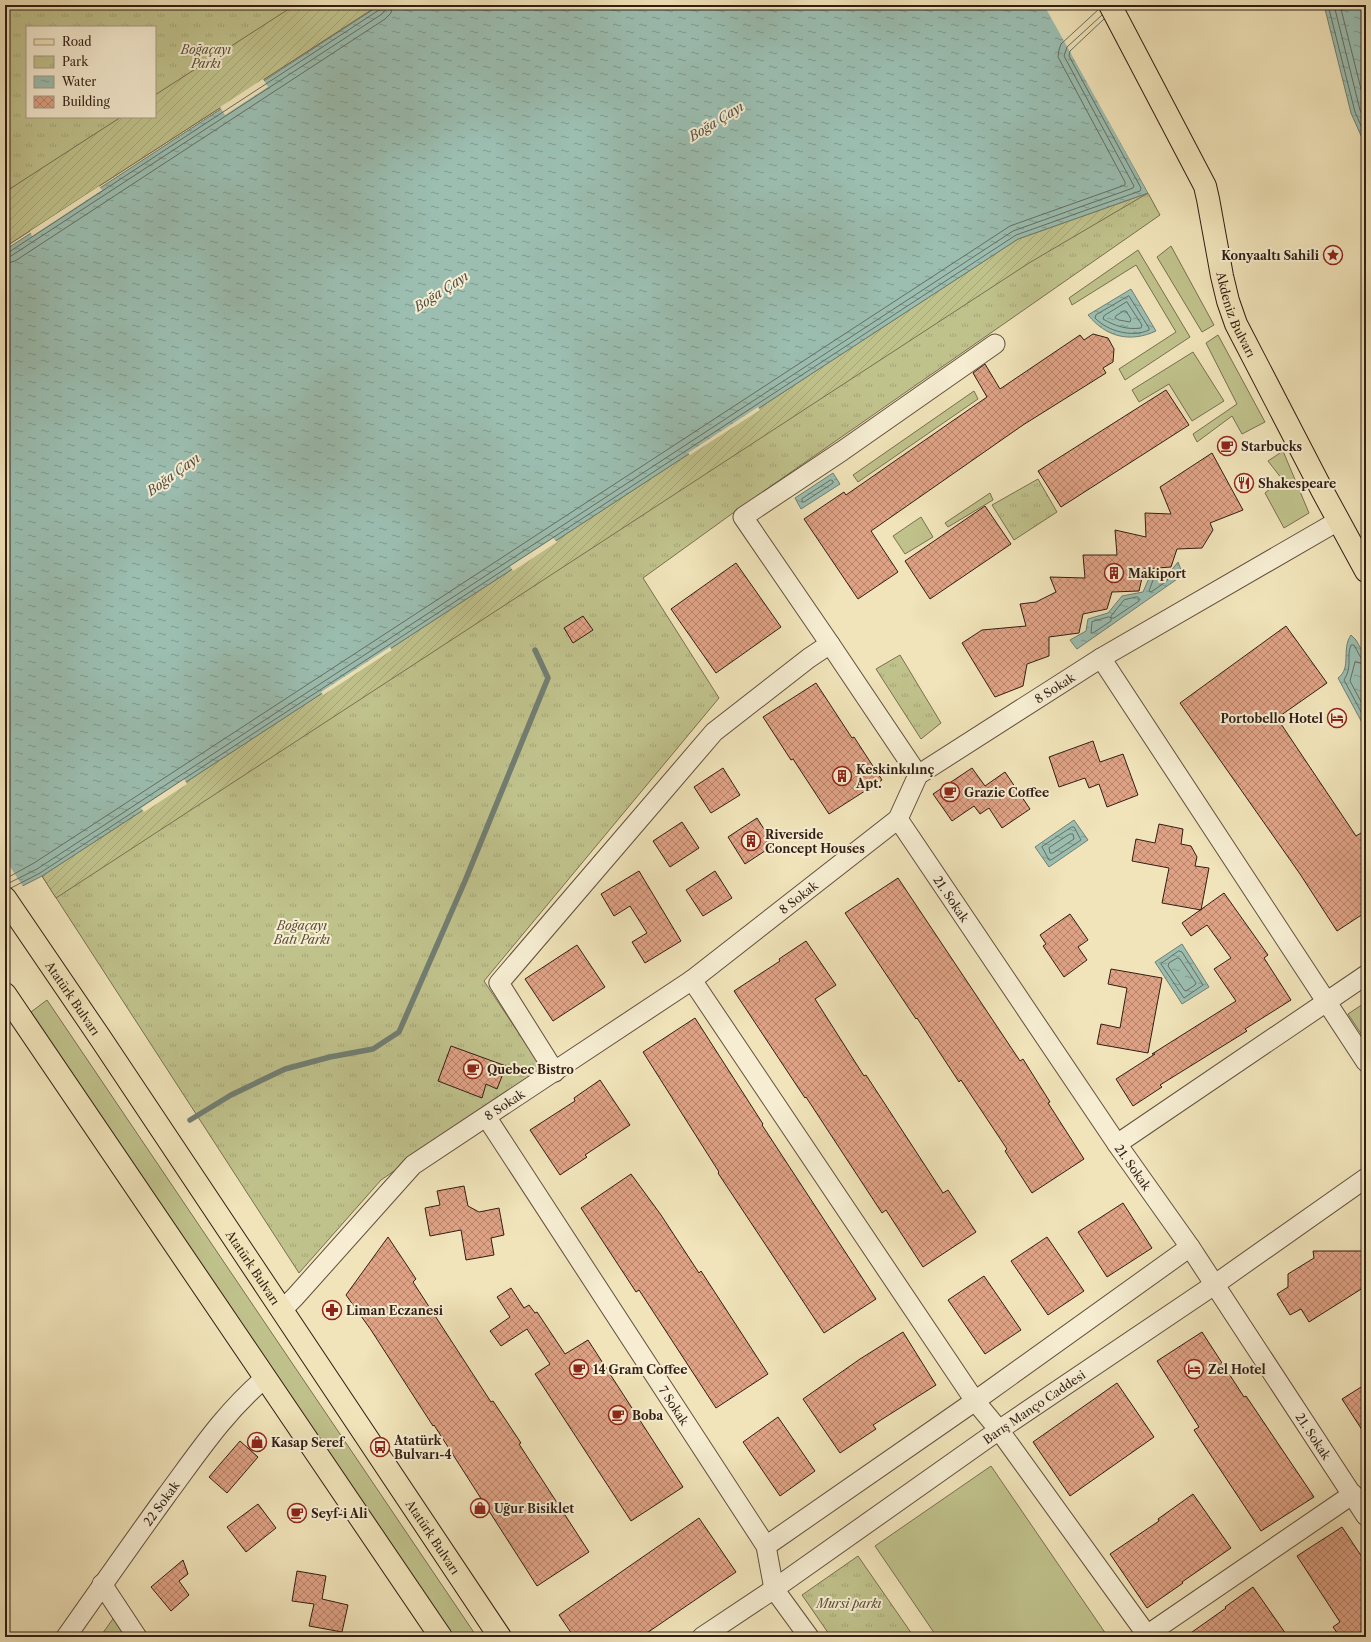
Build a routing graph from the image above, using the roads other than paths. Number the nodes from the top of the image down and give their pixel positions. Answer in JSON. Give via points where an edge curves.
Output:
{"nodes":[{"id":1,"x":1110,"y":5,"type":"edge"},
{"id":2,"x":995,"y":344,"type":"dead end"},
{"id":3,"x":1338,"y":521,"type":"junction"},
{"id":4,"x":1366,"y":571,"type":"edge"},
{"id":5,"x":830,"y":644,"type":"junction"},
{"id":6,"x":1101,"y":658,"type":"junction"},
{"id":7,"x":918,"y":775,"type":"junction"},
{"id":8,"x":898,"y":819,"type":"junction"},
{"id":9,"x":5,"y":898,"type":"edge"},
{"id":10,"x":1366,"y":975,"type":"edge"},
{"id":11,"x":692,"y":980,"type":"junction"},
{"id":12,"x":5,"y":994,"type":"edge"},
{"id":13,"x":1326,"y":1001,"type":"junction"},
{"id":14,"x":1366,"y":1062,"type":"edge"},
{"id":15,"x":555,"y":1072,"type":"junction"},
{"id":16,"x":487,"y":1118,"type":"junction"},
{"id":17,"x":1117,"y":1144,"type":"junction"},
{"id":18,"x":1366,"y":1178,"type":"edge"},
{"id":19,"x":1190,"y":1247,"type":"junction"},
{"id":20,"x":1214,"y":1285,"type":"junction"},
{"id":21,"x":282,"y":1310,"type":"junction"},
{"id":22,"x":265,"y":1378,"type":"junction"},
{"id":23,"x":974,"y":1401,"type":"junction"},
{"id":24,"x":999,"y":1430,"type":"junction"},
{"id":25,"x":1352,"y":1494,"type":"junction"},
{"id":26,"x":1366,"y":1516,"type":"edge"},
{"id":27,"x":766,"y":1546,"type":"junction"},
{"id":28,"x":102,"y":1584,"type":"junction"},
{"id":29,"x":774,"y":1589,"type":"junction"},
{"id":30,"x":1146,"y":1636,"type":"edge"},
{"id":31,"x":66,"y":1637,"type":"edge"},
{"id":32,"x":137,"y":1637,"type":"edge"},
{"id":33,"x":441,"y":1637,"type":"edge"},
{"id":34,"x":500,"y":1637,"type":"edge"},
{"id":35,"x":702,"y":1637,"type":"edge"},
{"id":36,"x":809,"y":1637,"type":"edge"}],
"edges":[{"from":1,"to":3,"type":"main road","name":"Akdeniz Bulvarı","via":[[1200,176],[1208,199],[1223,282],[1236,324]]},
{"from":2,"to":5,"type":"street","via":[[743,517]]},
{"from":3,"to":4,"type":"main road","name":"Akdeniz Bulvarı"},
{"from":3,"to":6,"type":"street","name":"8 Sokak"},
{"from":5,"to":7,"type":"street"},
{"from":5,"to":15,"type":"street","via":[[714,732],[499,983]]},
{"from":6,"to":7,"type":"street","name":"8 Sokak"},
{"from":6,"to":13,"type":"street"},
{"from":7,"to":8,"type":"street","name":"8 Sokak"},
{"from":8,"to":11,"type":"street","name":"8 Sokak"},
{"from":8,"to":17,"type":"street","name":"21. Sokak"},
{"from":9,"to":21,"type":"main road","name":"Atatürk Bulvarı"},
{"from":10,"to":13,"type":"street"},
{"from":11,"to":15,"type":"street","name":"8 Sokak"},
{"from":11,"to":23,"type":"street"},
{"from":12,"to":22,"type":"main road"},
{"from":13,"to":14,"type":"street"},
{"from":13,"to":17,"type":"street"},
{"from":15,"to":16,"type":"street","name":"8 Sokak"},
{"from":16,"to":21,"type":"street","name":"8 Sokak","via":[[413,1165]]},
{"from":16,"to":27,"type":"street","name":"7 Sokak"},
{"from":17,"to":19,"type":"street","name":"21. Sokak"},
{"from":18,"to":20,"type":"street","name":"Barış Manço Caddesi"},
{"from":19,"to":20,"type":"street","name":"21. Sokak"},
{"from":19,"to":23,"type":"street"},
{"from":20,"to":24,"type":"street","name":"Barış Manço Caddesi"},
{"from":20,"to":25,"type":"street","name":"21. Sokak"},
{"from":21,"to":34,"type":"main road","name":"Atatürk Bulvarı"},
{"from":22,"to":28,"type":"street","name":"22 Sokak","via":[[244,1396],[216,1428]]},
{"from":22,"to":33,"type":"main road"},
{"from":23,"to":24,"type":"street"},
{"from":23,"to":27,"type":"street"},
{"from":24,"to":29,"type":"street","name":"Barış Manço Caddesi"},
{"from":24,"to":30,"type":"street"},
{"from":25,"to":26,"type":"street","name":"21. Sokak"},
{"from":25,"to":30,"type":"street"},
{"from":27,"to":29,"type":"street","name":"7 Sokak"},
{"from":28,"to":31,"type":"street","name":"22 Sokak"},
{"from":28,"to":32,"type":"street"},
{"from":29,"to":35,"type":"street","name":"Barış Manço Caddesi"},
{"from":29,"to":36,"type":"street","name":"7 Sokak"}]}
